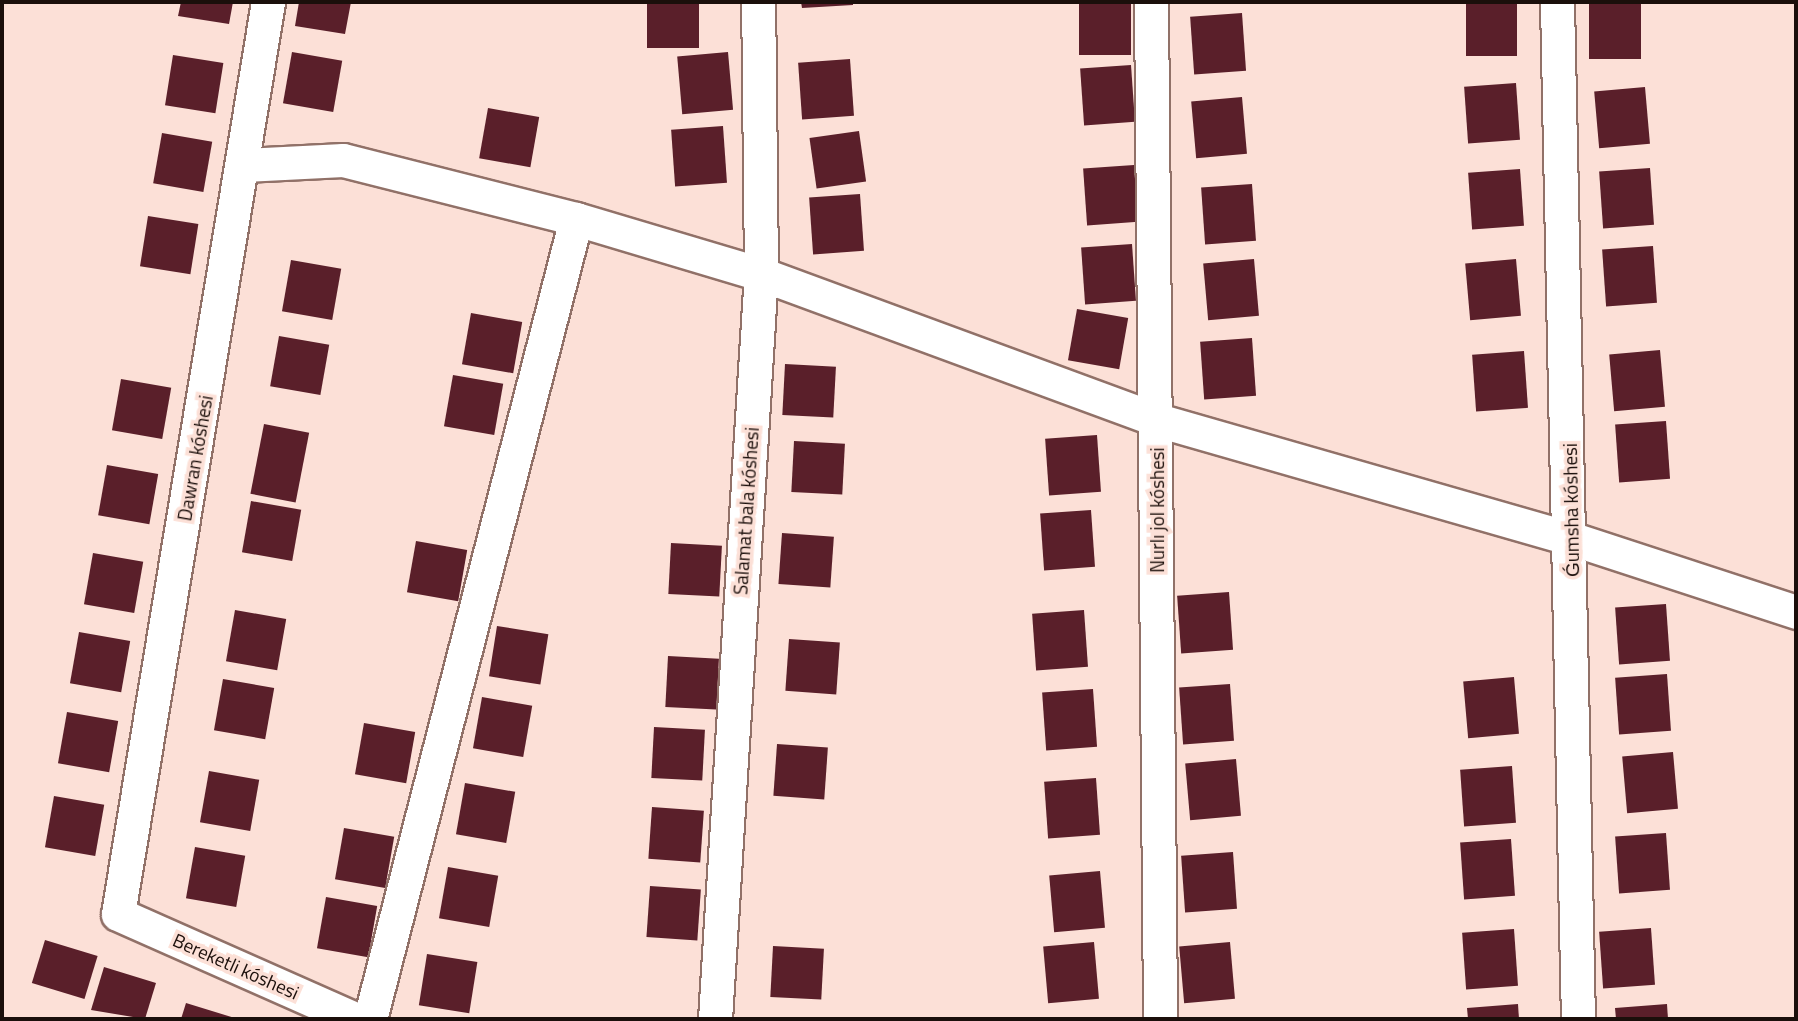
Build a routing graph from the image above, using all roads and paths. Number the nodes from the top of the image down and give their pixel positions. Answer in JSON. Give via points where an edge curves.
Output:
{"nodes":[{"id":1,"x":268,"y":2,"type":"edge"},
{"id":2,"x":758,"y":2,"type":"edge"},
{"id":3,"x":1151,"y":2,"type":"edge"},
{"id":4,"x":1557,"y":2,"type":"edge"},
{"id":5,"x":244,"y":165,"type":"junction"},
{"id":6,"x":576,"y":219,"type":"junction"},
{"id":7,"x":761,"y":274,"type":"junction"},
{"id":8,"x":1157,"y":420,"type":"junction"},
{"id":9,"x":1573,"y":539,"type":"junction"},
{"id":10,"x":1796,"y":612,"type":"edge"},
{"id":11,"x":118,"y":914,"type":"joint"},
{"id":12,"x":355,"y":1019,"type":"edge"},
{"id":13,"x":369,"y":1019,"type":"edge"},
{"id":14,"x":715,"y":1019,"type":"edge"},
{"id":15,"x":1160,"y":1019,"type":"edge"},
{"id":16,"x":1577,"y":1019,"type":"edge"}],
"edges":[{"from":1,"to":5,"type":"street","name":"Dawran kóshesi"},
{"from":2,"to":7,"type":"street","name":"Salamat bala kóshesi"},
{"from":3,"to":8,"type":"street","name":"Nurlı jol kóshesi"},
{"from":4,"to":9,"type":"street","name":"Ǵumsha kóshesi"},
{"from":5,"to":6,"type":"street","via":[[343,160]]},
{"from":5,"to":11,"type":"street","name":"Dawran kóshesi"},
{"from":6,"to":7,"type":"street"},
{"from":6,"to":13,"type":"street"},
{"from":7,"to":8,"type":"street"},
{"from":7,"to":14,"type":"street","name":"Salamat bala kóshesi"},
{"from":8,"to":9,"type":"street"},
{"from":8,"to":15,"type":"street","name":"Nurlı jol kóshesi"},
{"from":9,"to":10,"type":"street"},
{"from":9,"to":16,"type":"street","name":"Ǵumsha kóshesi"},
{"from":11,"to":12,"type":"street","name":"Bereketli kóshesi"}]}
